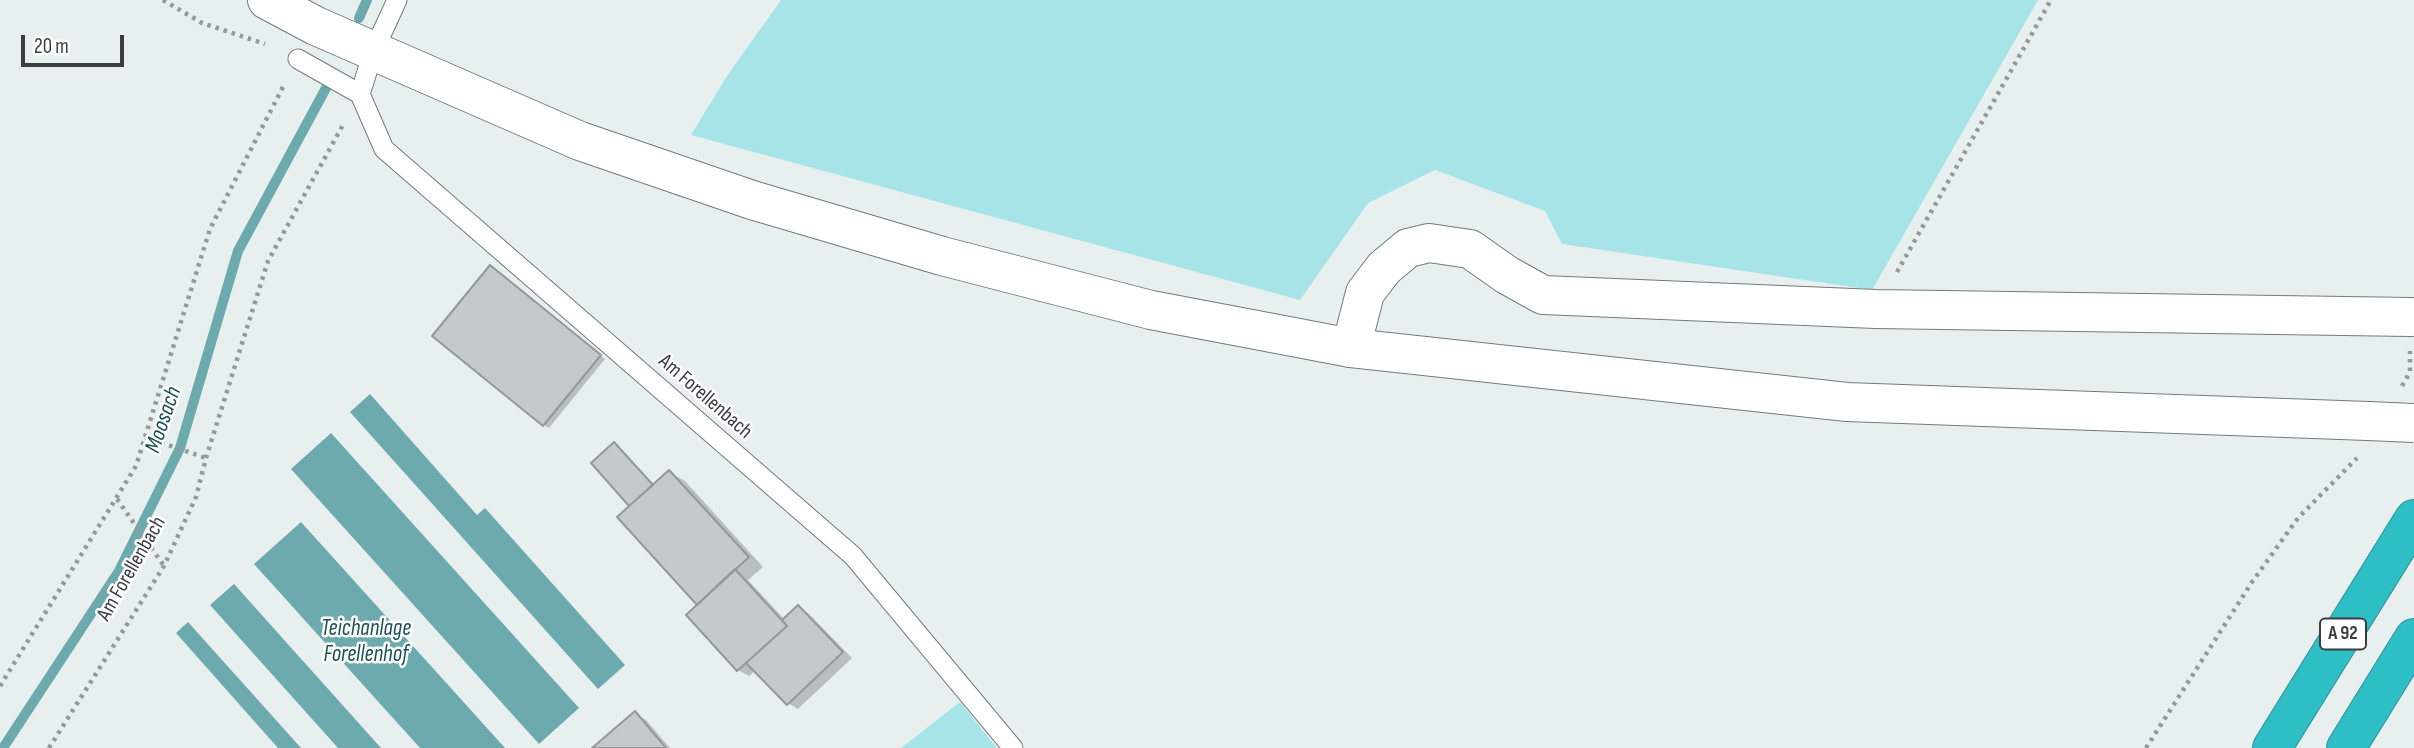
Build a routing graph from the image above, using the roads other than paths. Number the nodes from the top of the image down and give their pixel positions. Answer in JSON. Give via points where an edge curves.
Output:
{"nodes":[{"id":1,"x":267,"y":0,"type":"edge"},
{"id":2,"x":397,"y":0,"type":"edge"},
{"id":3,"x":374,"y":50,"type":"junction"},
{"id":4,"x":298,"y":59,"type":"road end"},
{"id":5,"x":360,"y":94,"type":"junction"},
{"id":6,"x":2411,"y":317,"type":"road end"},
{"id":7,"x":1351,"y":348,"type":"junction"},
{"id":8,"x":2405,"y":410,"type":"edge"},
{"id":9,"x":2414,"y":519,"type":"edge"},
{"id":10,"x":2414,"y":638,"type":"edge"},
{"id":11,"x":1013,"y":748,"type":"edge"},
{"id":12,"x":2272,"y":748,"type":"edge"},
{"id":13,"x":2346,"y":748,"type":"edge"}],
"edges":[{"from":1,"to":3,"type":"street"},
{"from":2,"to":3,"type":"lane"},
{"from":3,"to":5,"type":"lane"},
{"from":3,"to":7,"type":"street","via":[[580,141],[752,200],[942,256],[1152,310]]},
{"from":4,"to":5,"type":"lane"},
{"from":5,"to":11,"type":"lane","name":"Am Forellenbach","via":[[384,149],[853,556]]},
{"from":6,"to":7,"type":"street","via":[[1876,309],[1544,295],[1470,250],[1430,243],[1408,248],[1371,284]]},
{"from":7,"to":8,"type":"street","bridge":true,"via":[[1847,402],[2365,437]]},
{"from":9,"to":12,"type":"highway","number":"A 92"},
{"from":10,"to":13,"type":"highway"}]}
